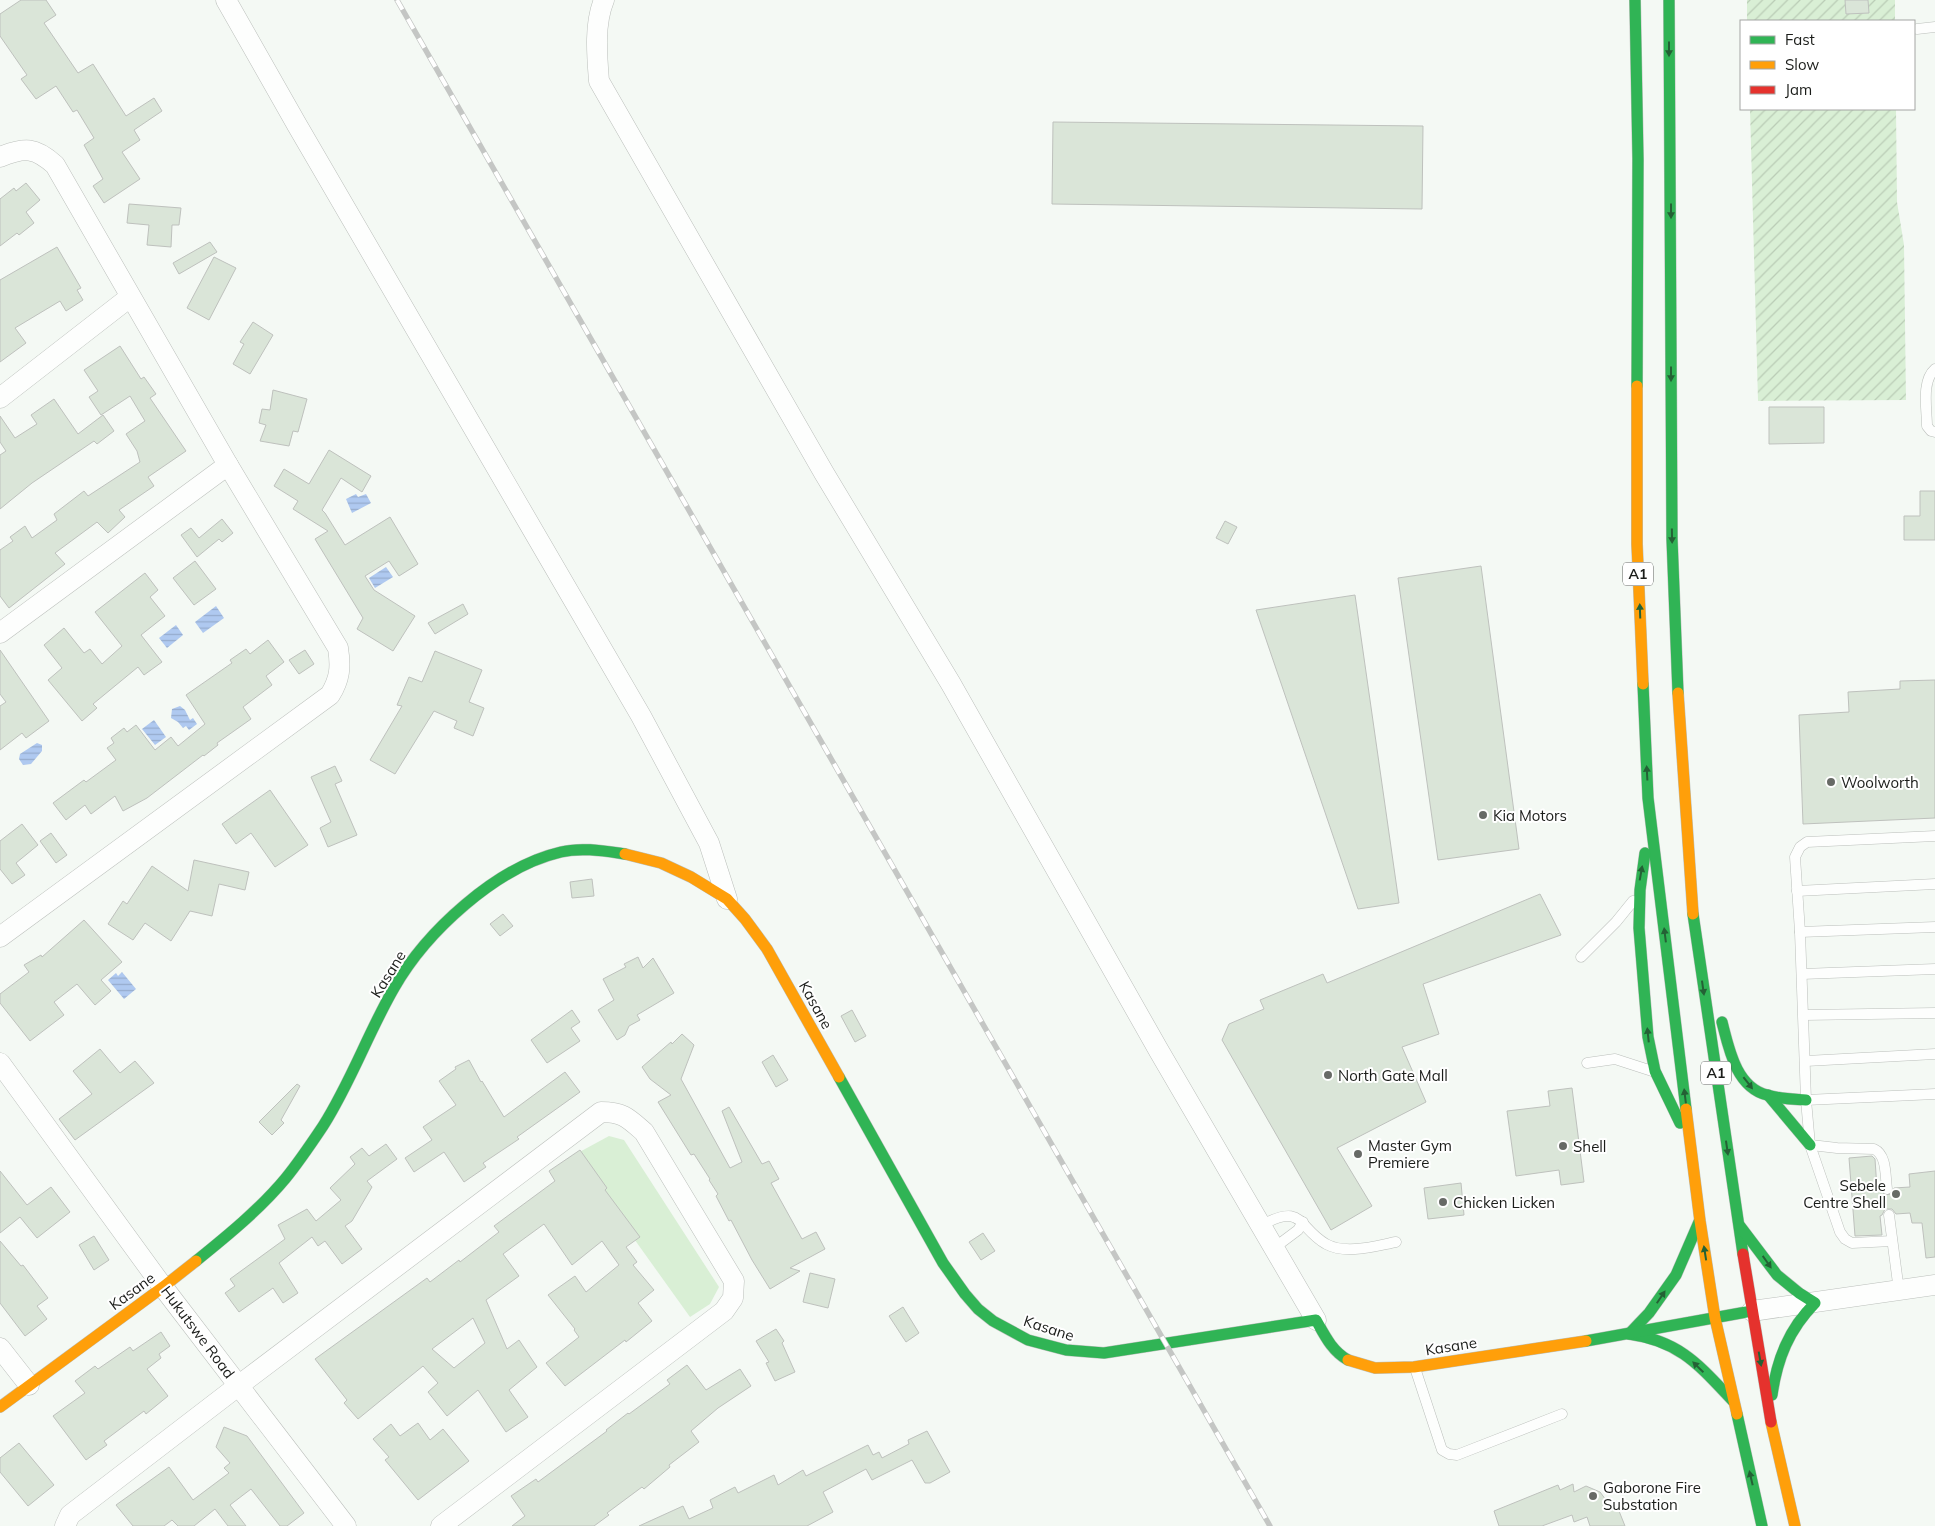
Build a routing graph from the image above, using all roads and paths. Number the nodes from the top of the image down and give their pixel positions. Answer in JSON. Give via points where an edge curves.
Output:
{"nodes":[{"id":1,"x":226,"y":0,"type":"edge"},
{"id":2,"x":604,"y":0,"type":"edge"},
{"id":3,"x":1635,"y":0,"type":"edge"},
{"id":4,"x":1669,"y":0,"type":"edge"},
{"id":5,"x":1935,"y":28,"type":"edge"},
{"id":6,"x":1917,"y":29,"type":"dead end"},
{"id":7,"x":0,"y":157,"type":"edge"},
{"id":8,"x":130,"y":297,"type":"junction"},
{"id":9,"x":1935,"y":370,"type":"edge"},
{"id":10,"x":0,"y":398,"type":"edge"},
{"id":11,"x":1935,"y":432,"type":"edge"},
{"id":12,"x":228,"y":465,"type":"junction"},
{"id":13,"x":0,"y":633,"type":"edge"},
{"id":14,"x":1651,"y":824,"type":"junction"},
{"id":15,"x":1935,"y":836,"type":"edge"},
{"id":16,"x":1935,"y":884,"type":"edge"},
{"id":17,"x":1797,"y":891,"type":"junction"},
{"id":18,"x":1640,"y":892,"type":"junction"},
{"id":19,"x":727,"y":899,"type":"junction"},
{"id":20,"x":1694,"y":922,"type":"junction"},
{"id":21,"x":1935,"y":927,"type":"edge"},
{"id":22,"x":1800,"y":932,"type":"junction"},
{"id":23,"x":0,"y":937,"type":"edge"},
{"id":24,"x":1581,"y":957,"type":"dead end"},
{"id":25,"x":1935,"y":969,"type":"edge"},
{"id":26,"x":1802,"y":974,"type":"junction"},
{"id":27,"x":1935,"y":1013,"type":"edge"},
{"id":28,"x":1804,"y":1015,"type":"junction"},
{"id":29,"x":1935,"y":1054,"type":"edge"},
{"id":30,"x":1806,"y":1061,"type":"junction"},
{"id":31,"x":0,"y":1063,"type":"edge"},
{"id":32,"x":1587,"y":1063,"type":"dead end"},
{"id":33,"x":1656,"y":1072,"type":"junction"},
{"id":34,"x":1935,"y":1094,"type":"edge"},
{"id":35,"x":1768,"y":1095,"type":"junction"},
{"id":36,"x":1806,"y":1100,"type":"junction"},
{"id":37,"x":1690,"y":1145,"type":"junction"},
{"id":38,"x":1810,"y":1145,"type":"junction"},
{"id":39,"x":1887,"y":1188,"type":"dead end"},
{"id":40,"x":1889,"y":1215,"type":"dead end"},
{"id":41,"x":1700,"y":1221,"type":"junction"},
{"id":42,"x":1303,"y":1222,"type":"junction"},
{"id":43,"x":1738,"y":1223,"type":"junction"},
{"id":44,"x":1260,"y":1226,"type":"junction"},
{"id":45,"x":1892,"y":1241,"type":"junction"},
{"id":46,"x":1396,"y":1242,"type":"dead end"},
{"id":47,"x":1274,"y":1248,"type":"junction"},
{"id":48,"x":1935,"y":1285,"type":"edge"},
{"id":49,"x":163,"y":1287,"type":"junction"},
{"id":50,"x":1899,"y":1291,"type":"junction"},
{"id":51,"x":1815,"y":1303,"type":"junction"},
{"id":52,"x":1752,"y":1311,"type":"junction"},
{"id":53,"x":1715,"y":1318,"type":"junction"},
{"id":54,"x":1316,"y":1320,"type":"junction"},
{"id":55,"x":1629,"y":1334,"type":"junction"},
{"id":56,"x":0,"y":1348,"type":"edge"},
{"id":57,"x":1414,"y":1367,"type":"junction"},
{"id":58,"x":29,"y":1385,"type":"junction"},
{"id":59,"x":238,"y":1386,"type":"junction"},
{"id":60,"x":1733,"y":1401,"type":"junction"},
{"id":61,"x":0,"y":1407,"type":"edge"},
{"id":62,"x":1562,"y":1414,"type":"dead end"},
{"id":63,"x":1770,"y":1422,"type":"junction"},
{"id":64,"x":65,"y":1526,"type":"edge"},
{"id":65,"x":346,"y":1526,"type":"edge"},
{"id":66,"x":441,"y":1526,"type":"edge"},
{"id":67,"x":1762,"y":1526,"type":"edge"},
{"id":68,"x":1795,"y":1526,"type":"edge"}],
"edges":[{"from":1,"to":19,"type":"street","via":[[641,716],[709,844]]},
{"from":2,"to":44,"type":"street","via":[[600,9],[600,81],[824,473],[951,684]]},
{"from":14,"to":3,"type":"main road","number":"A1","one_way":true,"via":[[1637,544]]},
{"from":4,"to":20,"type":"main road","number":"A1","one_way":true,"via":[[1672,539],[1676,664]]},
{"from":5,"to":6,"type":"lane"},
{"from":7,"to":8,"type":"street","via":[[16,151],[33,150],[55,165]]},
{"from":8,"to":10,"type":"street"},
{"from":8,"to":12,"type":"street"},
{"from":9,"to":11,"type":"lane","via":[[1927,381],[1927,426]]},
{"from":12,"to":13,"type":"street"},
{"from":12,"to":23,"type":"street","via":[[338,648],[341,666],[338,682],[330,695],[313,708]]},
{"from":18,"to":14,"type":"main road","one_way":true},
{"from":37,"to":14,"type":"main road","number":"A1","one_way":true},
{"from":15,"to":17,"type":"lane","via":[[1807,842],[1795,857]]},
{"from":16,"to":17,"type":"lane"},
{"from":17,"to":22,"type":"lane"},
{"from":18,"to":24,"type":"lane"},
{"from":33,"to":18,"type":"main road","one_way":true,"via":[[1649,1045],[1642,978]]},
{"from":19,"to":49,"type":"main road","name":"Kasane","via":[[661,863],[596,850],[561,852],[518,868],[473,897],[428,940],[394,987],[343,1092],[285,1179],[233,1231]]},
{"from":19,"to":54,"type":"main road","name":"Kasane","via":[[767,949],[943,1262],[966,1296],[1000,1325],[1034,1342],[1081,1354]]},
{"from":20,"to":35,"type":"main road","one_way":true,"via":[[1706,952],[1732,1054],[1750,1088]]},
{"from":20,"to":43,"type":"main road","number":"A1","one_way":true},
{"from":21,"to":22,"type":"lane"},
{"from":22,"to":26,"type":"lane"},
{"from":25,"to":26,"type":"lane"},
{"from":26,"to":28,"type":"lane"},
{"from":27,"to":28,"type":"lane"},
{"from":28,"to":30,"type":"lane"},
{"from":29,"to":30,"type":"lane"},
{"from":30,"to":36,"type":"lane"},
{"from":31,"to":49,"type":"street","name":"Hukutswe Road"},
{"from":32,"to":33,"type":"lane","via":[[1615,1059]]},
{"from":33,"to":37,"type":"main road"},
{"from":34,"to":36,"type":"lane"},
{"from":35,"to":36,"type":"main road"},
{"from":35,"to":38,"type":"main road"},
{"from":36,"to":38,"type":"lane"},
{"from":37,"to":41,"type":"main road","number":"A1"},
{"from":38,"to":39,"type":"lane","via":[[1879,1151]]},
{"from":38,"to":45,"type":"lane","via":[[1845,1240],[1852,1243]]},
{"from":40,"to":45,"type":"lane"},
{"from":53,"to":41,"type":"main road","number":"A1","one_way":true},
{"from":55,"to":41,"type":"main road","one_way":true,"via":[[1649,1313],[1676,1275]]},
{"from":42,"to":44,"type":"lane","via":[[1293,1216],[1275,1218]]},
{"from":42,"to":46,"type":"lane","via":[[1327,1244],[1343,1249]]},
{"from":42,"to":47,"type":"lane"},
{"from":43,"to":51,"type":"main road","one_way":true,"via":[[1777,1275]]},
{"from":43,"to":52,"type":"main road","number":"A1"},
{"from":44,"to":47,"type":"street"},
{"from":45,"to":50,"type":"lane"},
{"from":47,"to":54,"type":"street"},
{"from":48,"to":50,"type":"street"},
{"from":49,"to":58,"type":"main road","name":"Kasane"},
{"from":49,"to":59,"type":"street","name":"Hukutswe Road"},
{"from":50,"to":51,"type":"street"},
{"from":51,"to":52,"type":"street"},
{"from":51,"to":63,"type":"main road","via":[[1800,1317],[1786,1340],[1774,1379]]},
{"from":52,"to":53,"type":"main road","name":"Kasane"},
{"from":52,"to":63,"type":"main road","number":"A1","one_way":true},
{"from":53,"to":55,"type":"main road","name":"Kasane"},
{"from":53,"to":60,"type":"main road","number":"A1"},
{"from":54,"to":57,"type":"main road","name":"Kasane","via":[[1337,1352],[1353,1362],[1389,1369]]},
{"from":55,"to":57,"type":"main road","name":"Kasane"},
{"from":60,"to":55,"type":"main road","one_way":true,"via":[[1674,1347]]},
{"from":56,"to":58,"type":"street"},
{"from":57,"to":62,"type":"lane","via":[[1442,1450],[1449,1454],[1457,1455]]},
{"from":58,"to":61,"type":"main road","name":"Kasane"},
{"from":59,"to":64,"type":"street","via":[[70,1515]]},
{"from":59,"to":65,"type":"street","name":"Hukutswe Road"},
{"from":59,"to":66,"type":"street","via":[[601,1112],[624,1115],[644,1132],[734,1281],[732,1298],[724,1311]]},
{"from":67,"to":60,"type":"main road","number":"A1","one_way":true},
{"from":63,"to":68,"type":"main road","number":"A1"}]}
